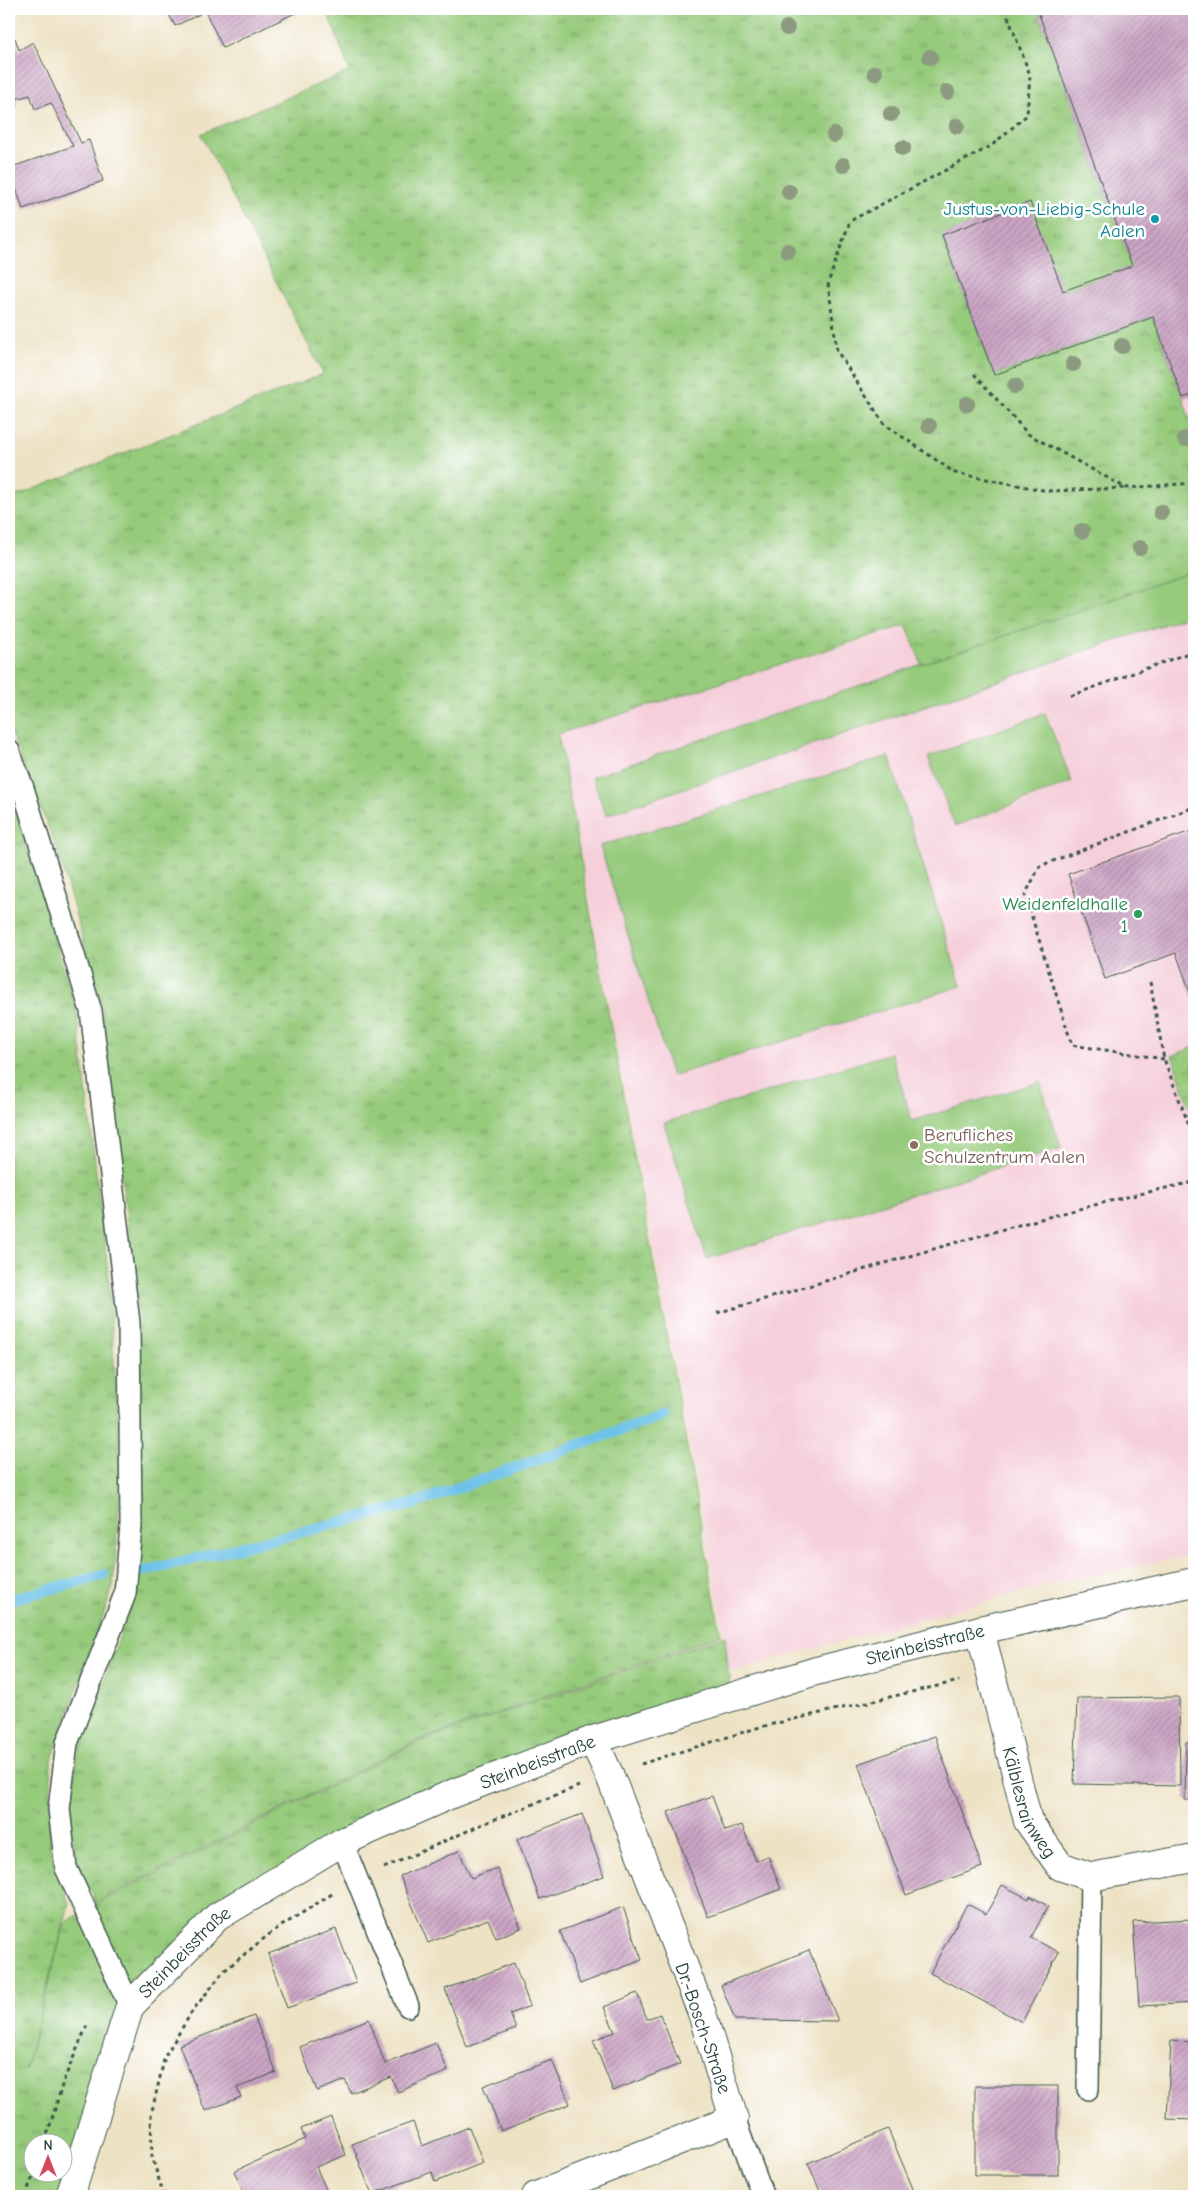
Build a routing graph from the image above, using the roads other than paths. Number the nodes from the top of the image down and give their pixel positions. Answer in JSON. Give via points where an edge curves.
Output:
{"nodes":[{"id":1,"x":9,"y":751,"type":"edge"},
{"id":2,"x":1194,"y":1582,"type":"edge"},
{"id":3,"x":980,"y":1630,"type":"junction"},
{"id":4,"x":593,"y":1740,"type":"junction"},
{"id":5,"x":342,"y":1842,"type":"junction"},
{"id":6,"x":1194,"y":1858,"type":"edge"},
{"id":7,"x":1091,"y":1877,"type":"junction"},
{"id":8,"x":130,"y":2006,"type":"junction"},
{"id":9,"x":408,"y":2006,"type":"dead end"},
{"id":10,"x":1088,"y":2089,"type":"dead end"},
{"id":11,"x":734,"y":2119,"type":"junction"},
{"id":12,"x":70,"y":2196,"type":"edge"},
{"id":13,"x":536,"y":2196,"type":"edge"},
{"id":14,"x":763,"y":2196,"type":"edge"}],
"edges":[{"from":1,"to":8,"type":"lane","via":[[91,1011],[128,1322],[130,1526],[125,1594],[67,1743],[59,1809],[66,1868]]},
{"from":2,"to":3,"type":"street","name":"Steinbeisstraße"},
{"from":3,"to":4,"type":"street","name":"Steinbeisstraße","via":[[816,1671]]},
{"from":3,"to":7,"type":"street","name":"Kälblesrainweg","via":[[1028,1821],[1060,1866]]},
{"from":4,"to":5,"type":"street","name":"Steinbeisstraße","via":[[454,1793]]},
{"from":4,"to":11,"type":"street","name":"Dr.-Bosch-Straße","via":[[702,2013]]},
{"from":5,"to":8,"type":"street","name":"Steinbeisstraße","via":[[217,1917]]},
{"from":5,"to":9,"type":"lane"},
{"from":6,"to":7,"type":"street","name":"Kälblesrainweg"},
{"from":7,"to":10,"type":"lane"},
{"from":8,"to":12,"type":"street","name":"Steinbeisstraße"},
{"from":11,"to":13,"type":"street","name":"Dr.-Bosch-Straße"},
{"from":11,"to":14,"type":"lane"}]}
